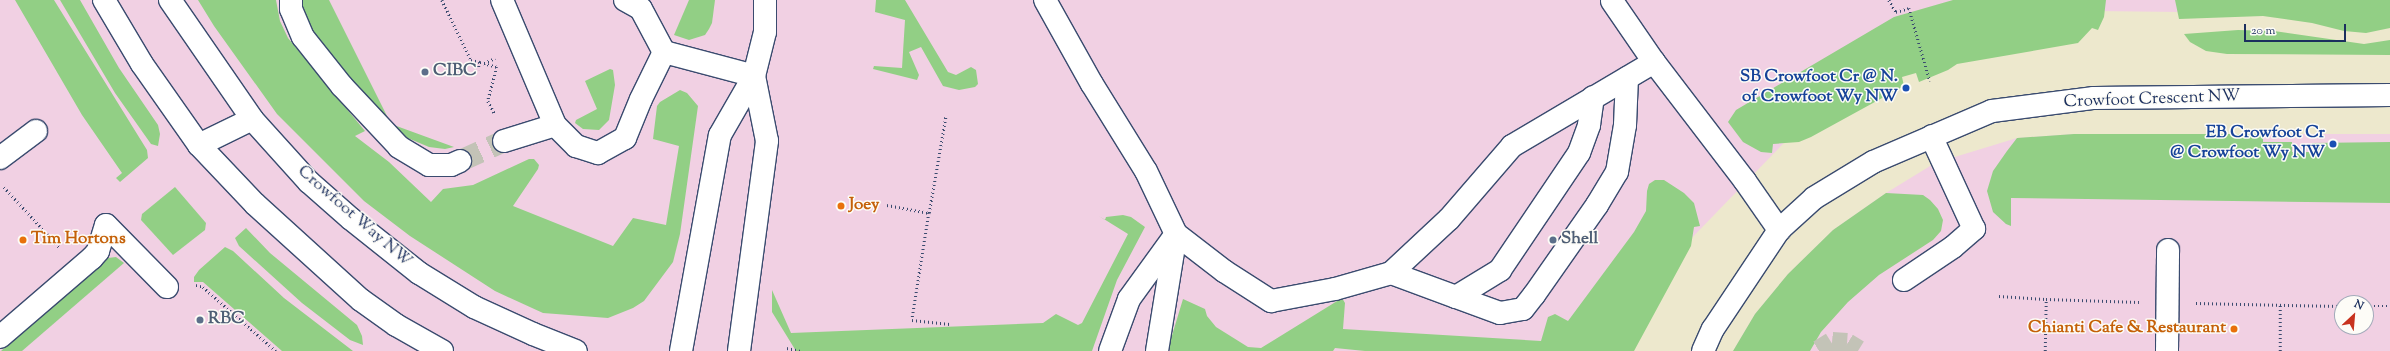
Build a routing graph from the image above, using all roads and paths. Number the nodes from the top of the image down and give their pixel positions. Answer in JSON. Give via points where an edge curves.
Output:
{"nodes":[{"id":1,"x":104,"y":0,"type":"edge"},
{"id":2,"x":170,"y":0,"type":"edge"},
{"id":3,"x":291,"y":0,"type":"edge"},
{"id":4,"x":442,"y":0,"type":"edge"},
{"id":5,"x":502,"y":0,"type":"edge"},
{"id":6,"x":625,"y":0,"type":"edge"},
{"id":7,"x":765,"y":0,"type":"edge"},
{"id":8,"x":1045,"y":0,"type":"edge"},
{"id":9,"x":1889,"y":0,"type":"edge"},
{"id":10,"x":1612,"y":1,"type":"dead end"},
{"id":11,"x":664,"y":52,"type":"junction"},
{"id":12,"x":480,"y":62,"type":"junction"},
{"id":13,"x":1654,"y":62,"type":"junction"},
{"id":14,"x":478,"y":70,"type":"dead end"},
{"id":15,"x":754,"y":76,"type":"junction"},
{"id":16,"x":1626,"y":78,"type":"junction"},
{"id":17,"x":1930,"y":81,"type":"dead end"},
{"id":18,"x":2390,"y":95,"type":"edge"},
{"id":19,"x":1593,"y":97,"type":"junction"},
{"id":20,"x":946,"y":115,"type":"dead end"},
{"id":21,"x":252,"y":119,"type":"junction"},
{"id":22,"x":498,"y":120,"type":"dead end"},
{"id":23,"x":555,"y":125,"type":"junction"},
{"id":24,"x":36,"y":131,"type":"dead end"},
{"id":25,"x":1931,"y":136,"type":"junction"},
{"id":26,"x":504,"y":141,"type":"tunnel mouth"},
{"id":27,"x":199,"y":145,"type":"junction"},
{"id":28,"x":0,"y":158,"type":"edge"},
{"id":29,"x":460,"y":161,"type":"tunnel mouth"},
{"id":30,"x":0,"y":183,"type":"edge"},
{"id":31,"x":887,"y":205,"type":"dead end"},
{"id":32,"x":929,"y":213,"type":"junction"},
{"id":33,"x":1780,"y":230,"type":"junction"},
{"id":34,"x":1176,"y":234,"type":"junction"},
{"id":35,"x":61,"y":249,"type":"dead end"},
{"id":36,"x":2168,"y":250,"type":"dead end"},
{"id":37,"x":1391,"y":273,"type":"junction"},
{"id":38,"x":1904,"y":280,"type":"dead end"},
{"id":39,"x":188,"y":284,"type":"dead end"},
{"id":40,"x":167,"y":287,"type":"dead end"},
{"id":41,"x":1999,"y":296,"type":"dead end"},
{"id":42,"x":1456,"y":297,"type":"junction"},
{"id":43,"x":2046,"y":299,"type":"dead end"},
{"id":44,"x":2280,"y":305,"type":"dead end"},
{"id":45,"x":2374,"y":306,"type":"edge"},
{"id":46,"x":2390,"y":306,"type":"edge"},
{"id":47,"x":950,"y":324,"type":"dead end"},
{"id":48,"x":0,"y":337,"type":"edge"},
{"id":49,"x":787,"y":348,"type":"dead end"},
{"id":50,"x":276,"y":351,"type":"edge"},
{"id":51,"x":442,"y":351,"type":"edge"},
{"id":52,"x":576,"y":351,"type":"edge"},
{"id":53,"x":681,"y":351,"type":"edge"},
{"id":54,"x":739,"y":351,"type":"edge"},
{"id":55,"x":801,"y":351,"type":"edge"},
{"id":56,"x":1110,"y":351,"type":"edge"},
{"id":57,"x":1157,"y":351,"type":"edge"},
{"id":58,"x":1703,"y":351,"type":"edge"},
{"id":59,"x":2167,"y":351,"type":"edge"},
{"id":60,"x":2280,"y":351,"type":"edge"}],
"edges":[{"from":1,"to":27,"type":"street","via":[[142,64]]},
{"from":2,"to":21,"type":"street","name":"Crowfoot Way NW"},
{"from":3,"to":29,"type":"street","via":[[291,9],[304,37],[342,86],[399,147],[429,165],[451,165]]},
{"from":4,"to":12,"type":"path","via":[[471,60]]},
{"from":5,"to":23,"type":"street"},
{"from":6,"to":11,"type":"street","via":[[641,9]]},
{"from":7,"to":15,"type":"street","via":[[765,32]]},
{"from":8,"to":34,"type":"street","via":[[1092,84],[1146,171]]},
{"from":9,"to":17,"type":"path","via":[[1896,12],[1909,8]]},
{"from":10,"to":13,"type":"street"},
{"from":11,"to":15,"type":"street"},
{"from":11,"to":23,"type":"street","via":[[625,138],[598,153],[576,146]]},
{"from":12,"to":14,"type":"path"},
{"from":12,"to":22,"type":"path","via":[[497,67],[488,101]]},
{"from":13,"to":16,"type":"street"},
{"from":13,"to":33,"type":"street"},
{"from":15,"to":53,"type":"street","via":[[720,135]]},
{"from":15,"to":54,"type":"street","via":[[767,141]]},
{"from":16,"to":19,"type":"street"},
{"from":16,"to":42,"type":"street","via":[[1625,125],[1617,172],[1597,205],[1530,300],[1523,309],[1500,313]]},
{"from":18,"to":25,"type":"street","name":"Crowfoot Crescent NW","via":[[2094,98],[1992,111]]},
{"from":19,"to":37,"type":"street","via":[[1512,146],[1449,220]]},
{"from":19,"to":42,"type":"street","via":[[1590,125],[1578,153],[1561,181],[1500,270]]},
{"from":20,"to":32,"type":"path"},
{"from":21,"to":27,"type":"street"},
{"from":21,"to":52,"type":"street","name":"Crowfoot Way NW","via":[[308,182],[419,272],[474,306],[532,334]]},
{"from":23,"to":26,"type":"street"},
{"from":24,"to":28,"type":"street"},
{"from":25,"to":33,"type":"street","name":"Crowfoot Crescent NW","via":[[1860,170],[1814,198]]},
{"from":25,"to":38,"type":"street","via":[[1974,229],[1953,247]]},
{"from":27,"to":51,"type":"street","via":[[255,204],[361,300],[396,325]]},
{"from":30,"to":35,"type":"path"},
{"from":31,"to":32,"type":"path"},
{"from":32,"to":47,"type":"path","via":[[912,320]]},
{"from":33,"to":58,"type":"street","name":"Crowfoot Crescent NW","via":[[1714,329]]},
{"from":34,"to":37,"type":"street","via":[[1224,271],[1271,301],[1335,289]]},
{"from":34,"to":56,"type":"street","via":[[1130,299]]},
{"from":34,"to":57,"type":"street"},
{"from":36,"to":59,"type":"street"},
{"from":37,"to":42,"type":"street"},
{"from":39,"to":50,"type":"path","via":[[203,287]]},
{"from":40,"to":48,"type":"street","via":[[106,225],[98,251],[92,258]]},
{"from":41,"to":43,"type":"path"},
{"from":44,"to":60,"type":"path"},
{"from":45,"to":46,"type":"path"},
{"from":49,"to":55,"type":"path"}]}
